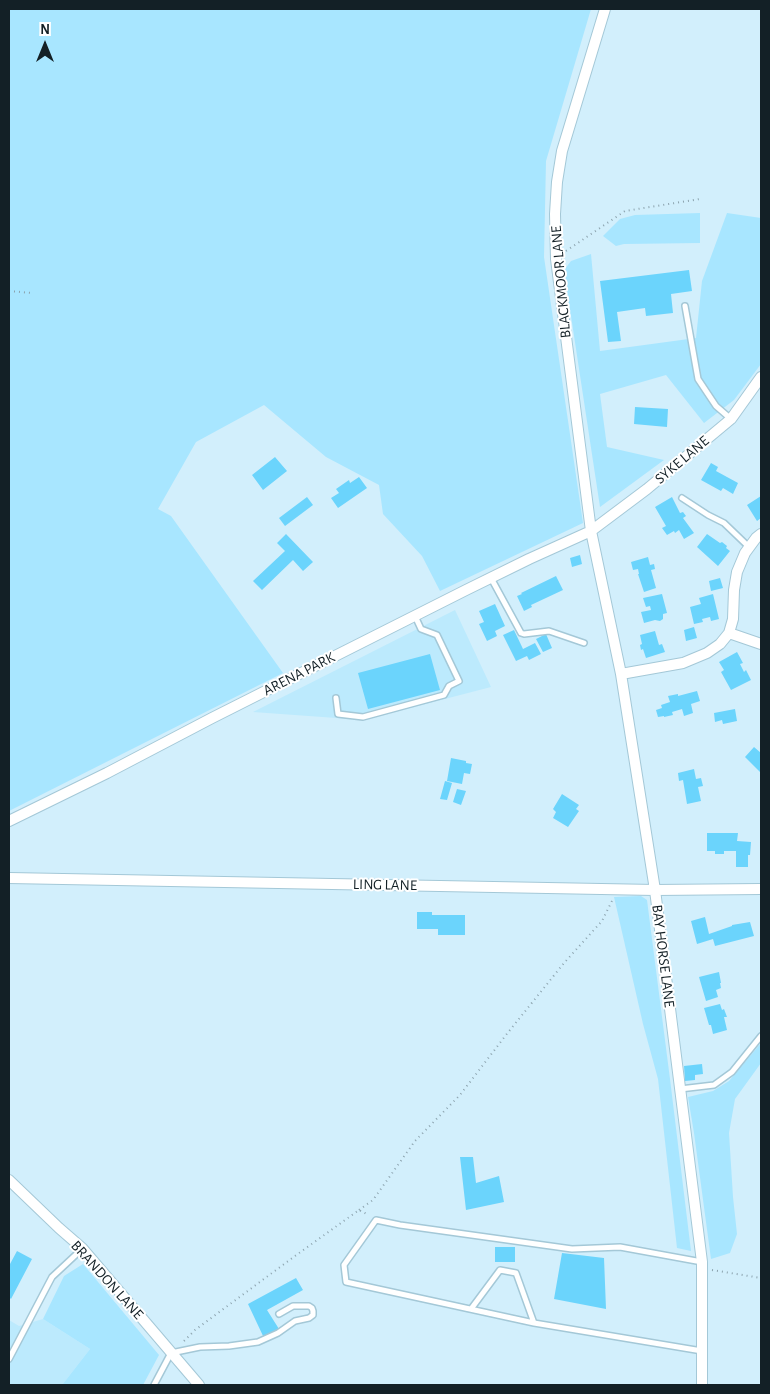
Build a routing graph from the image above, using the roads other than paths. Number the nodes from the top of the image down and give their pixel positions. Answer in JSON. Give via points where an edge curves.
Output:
{"nodes":[{"id":1,"x":605,"y":9,"type":"edge"},
{"id":2,"x":685,"y":306,"type":"dead end"},
{"id":3,"x":761,"y":377,"type":"edge"},
{"id":4,"x":731,"y":419,"type":"junction"},
{"id":5,"x":682,"y":498,"type":"dead end"},
{"id":6,"x":591,"y":531,"type":"junction"},
{"id":7,"x":761,"y":534,"type":"edge"},
{"id":8,"x":750,"y":547,"type":"junction"},
{"id":9,"x":490,"y":578,"type":"junction"},
{"id":10,"x":415,"y":615,"type":"junction"},
{"id":11,"x":729,"y":633,"type":"junction"},
{"id":12,"x":584,"y":643,"type":"dead end"},
{"id":13,"x":761,"y":644,"type":"edge"},
{"id":14,"x":621,"y":674,"type":"junction"},
{"id":15,"x":336,"y":698,"type":"dead end"},
{"id":16,"x":9,"y":821,"type":"edge"},
{"id":17,"x":9,"y":878,"type":"edge"},
{"id":18,"x":761,"y":889,"type":"edge"},
{"id":19,"x":655,"y":890,"type":"junction"},
{"id":20,"x":761,"y":1036,"type":"edge"},
{"id":21,"x":680,"y":1089,"type":"junction"},
{"id":22,"x":9,"y":1180,"type":"edge"},
{"id":23,"x":82,"y":1248,"type":"junction"},
{"id":24,"x":702,"y":1265,"type":"junction"},
{"id":25,"x":471,"y":1309,"type":"junction"},
{"id":26,"x":279,"y":1314,"type":"dead end"},
{"id":27,"x":534,"y":1323,"type":"junction"},
{"id":28,"x":702,"y":1351,"type":"junction"},
{"id":29,"x":171,"y":1353,"type":"junction"},
{"id":30,"x":9,"y":1359,"type":"edge"},
{"id":31,"x":154,"y":1385,"type":"edge"},
{"id":32,"x":199,"y":1385,"type":"edge"},
{"id":33,"x":702,"y":1385,"type":"edge"}],
"edges":[{"from":1,"to":6,"type":"street","name":"BLACKMOOR LANE","via":[[562,151],[555,214],[556,259]]},
{"from":2,"to":4,"type":"lane","via":[[698,379],[716,406]]},
{"from":3,"to":4,"type":"street","name":"SYKE LANE"},
{"from":4,"to":6,"type":"street","name":"SYKE LANE","via":[[647,490]]},
{"from":5,"to":8,"type":"lane","via":[[724,523]]},
{"from":6,"to":9,"type":"street","name":"ARENA PARK"},
{"from":6,"to":14,"type":"street","name":"BAY HORSE LANE"},
{"from":7,"to":8,"type":"street"},
{"from":8,"to":11,"type":"street","via":[[736,572]]},
{"from":9,"to":10,"type":"street","name":"ARENA PARK"},
{"from":9,"to":12,"type":"lane","via":[[521,633],[549,631]]},
{"from":10,"to":15,"type":"lane","via":[[421,629],[437,635],[459,680],[448,686],[444,694],[362,717],[338,714]]},
{"from":10,"to":16,"type":"street","name":"ARENA PARK"},
{"from":11,"to":13,"type":"street"},
{"from":11,"to":14,"type":"street","via":[[707,653],[683,663]]},
{"from":14,"to":19,"type":"street","name":"BAY HORSE LANE"},
{"from":17,"to":19,"type":"street","name":"LING LANE"},
{"from":18,"to":19,"type":"street","name":"LING LANE"},
{"from":19,"to":21,"type":"street","name":"BAY HORSE LANE"},
{"from":20,"to":21,"type":"lane","via":[[732,1072],[714,1085]]},
{"from":21,"to":24,"type":"street","name":"BAY HORSE LANE"},
{"from":22,"to":23,"type":"street","name":"BRANDON LANE"},
{"from":23,"to":29,"type":"street","name":"BRANDON LANE"},
{"from":23,"to":30,"type":"lane","via":[[52,1276]]},
{"from":24,"to":25,"type":"lane","via":[[620,1247],[572,1250],[376,1220],[344,1265],[346,1282]]},
{"from":24,"to":28,"type":"street","name":"BAY HORSE LANE"},
{"from":25,"to":27,"type":"lane"},
{"from":25,"to":27,"type":"lane","via":[[500,1270],[516,1273]]},
{"from":26,"to":29,"type":"lane","via":[[293,1306],[309,1306],[314,1311],[309,1318],[258,1342]]},
{"from":27,"to":28,"type":"lane"},
{"from":28,"to":33,"type":"street","name":"BAY HORSE LANE"},
{"from":29,"to":31,"type":"lane"},
{"from":29,"to":32,"type":"street","name":"BRANDON LANE"}]}
